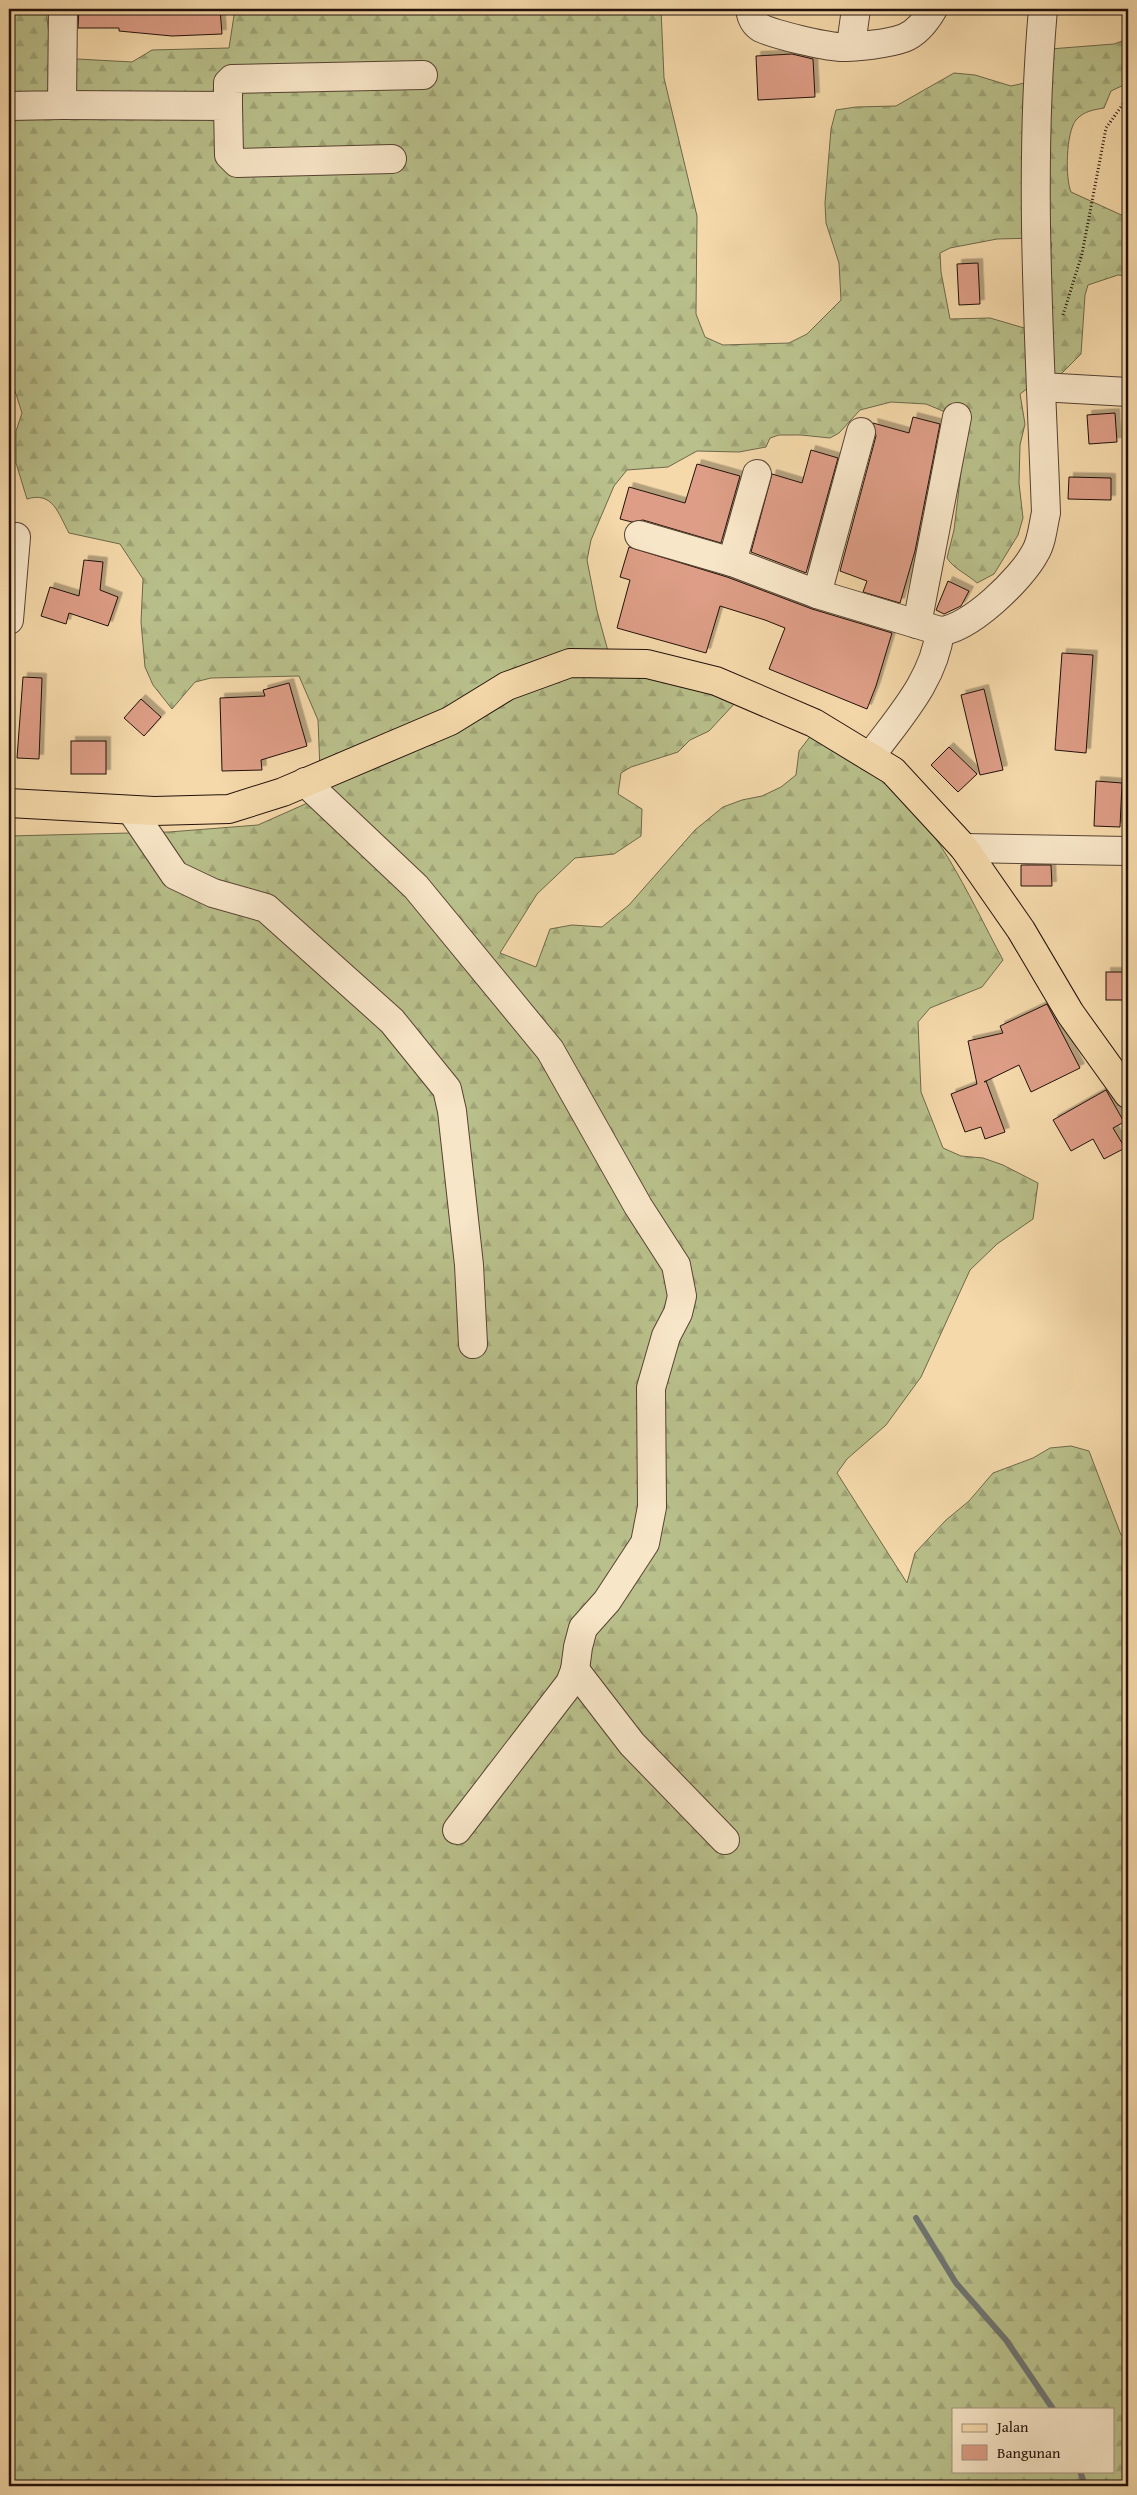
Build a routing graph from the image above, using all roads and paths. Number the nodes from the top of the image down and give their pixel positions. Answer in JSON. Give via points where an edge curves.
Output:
{"nodes":[{"id":1,"x":63,"y":9,"type":"edge"},
{"id":2,"x":750,"y":9,"type":"edge"},
{"id":3,"x":856,"y":9,"type":"edge"},
{"id":4,"x":933,"y":9,"type":"edge"},
{"id":5,"x":1044,"y":9,"type":"edge"},
{"id":6,"x":851,"y":45,"type":"junction"},
{"id":7,"x":423,"y":75,"type":"dead end"},
{"id":8,"x":1128,"y":97,"type":"edge"},
{"id":9,"x":62,"y":105,"type":"junction"},
{"id":10,"x":9,"y":106,"type":"edge"},
{"id":11,"x":228,"y":106,"type":"junction"},
{"id":12,"x":392,"y":159,"type":"dead end"},
{"id":13,"x":1062,"y":321,"type":"dead end"},
{"id":14,"x":1041,"y":387,"type":"junction"},
{"id":15,"x":1128,"y":392,"type":"edge"},
{"id":16,"x":957,"y":417,"type":"dead end"},
{"id":17,"x":861,"y":432,"type":"dead end"},
{"id":18,"x":757,"y":474,"type":"dead end"},
{"id":19,"x":639,"y":535,"type":"dead end"},
{"id":20,"x":16,"y":537,"type":"dead end"},
{"id":21,"x":732,"y":562,"type":"junction"},
{"id":22,"x":818,"y":594,"type":"junction"},
{"id":23,"x":9,"y":620,"type":"edge"},
{"id":24,"x":928,"y":628,"type":"junction"},
{"id":25,"x":870,"y":757,"type":"junction"},
{"id":26,"x":305,"y":782,"type":"junction"},
{"id":27,"x":9,"y":803,"type":"edge"},
{"id":28,"x":131,"y":810,"type":"junction"},
{"id":29,"x":964,"y":848,"type":"junction"},
{"id":30,"x":1128,"y":850,"type":"edge"},
{"id":31,"x":1128,"y":1094,"type":"edge"},
{"id":32,"x":473,"y":1344,"type":"dead end"},
{"id":33,"x":575,"y":1670,"type":"junction"},
{"id":34,"x":457,"y":1830,"type":"dead end"},
{"id":35,"x":724,"y":1840,"type":"dead end"}],
"edges":[{"from":1,"to":9,"type":"street"},
{"from":2,"to":6,"type":"street","via":[[754,22],[761,28],[840,47]]},
{"from":3,"to":6,"type":"street"},
{"from":4,"to":6,"type":"street","via":[[917,30],[906,37],[892,42]]},
{"from":5,"to":14,"type":"street","via":[[1034,218]]},
{"from":7,"to":11,"type":"street","via":[[232,79],[228,83]]},
{"from":8,"to":13,"type":"path","via":[[1106,128],[1082,254]]},
{"from":9,"to":10,"type":"street"},
{"from":9,"to":11,"type":"street"},
{"from":11,"to":12,"type":"street","via":[[229,155],[237,163]]},
{"from":14,"to":15,"type":"street"},
{"from":14,"to":24,"type":"street","via":[[1046,513],[1036,553],[999,598],[954,630]]},
{"from":16,"to":24,"type":"street"},
{"from":17,"to":22,"type":"street"},
{"from":18,"to":21,"type":"street"},
{"from":19,"to":21,"type":"street"},
{"from":20,"to":23,"type":"street"},
{"from":21,"to":22,"type":"street"},
{"from":22,"to":24,"type":"street"},
{"from":24,"to":25,"type":"street","via":[[936,656],[928,677]]},
{"from":25,"to":26,"type":"main road","via":[[814,723],[716,681],[647,664],[570,664],[507,686],[450,721]]},
{"from":25,"to":29,"type":"main road","via":[[893,772]]},
{"from":26,"to":28,"type":"main road","via":[[229,808]]},
{"from":26,"to":33,"type":"street","via":[[416,887],[550,1050],[638,1206],[676,1265],[682,1296],[651,1388],[652,1507],[645,1543],[608,1601],[584,1628]]},
{"from":27,"to":28,"type":"main road"},
{"from":28,"to":32,"type":"street","via":[[175,875],[213,893],[266,908],[392,1021],[447,1089],[469,1265]]},
{"from":29,"to":30,"type":"street"},
{"from":29,"to":31,"type":"main road","via":[[1021,930],[1070,1012]]},
{"from":33,"to":34,"type":"street","via":[[570,1683]]},
{"from":33,"to":35,"type":"street","via":[[632,1744]]}]}
